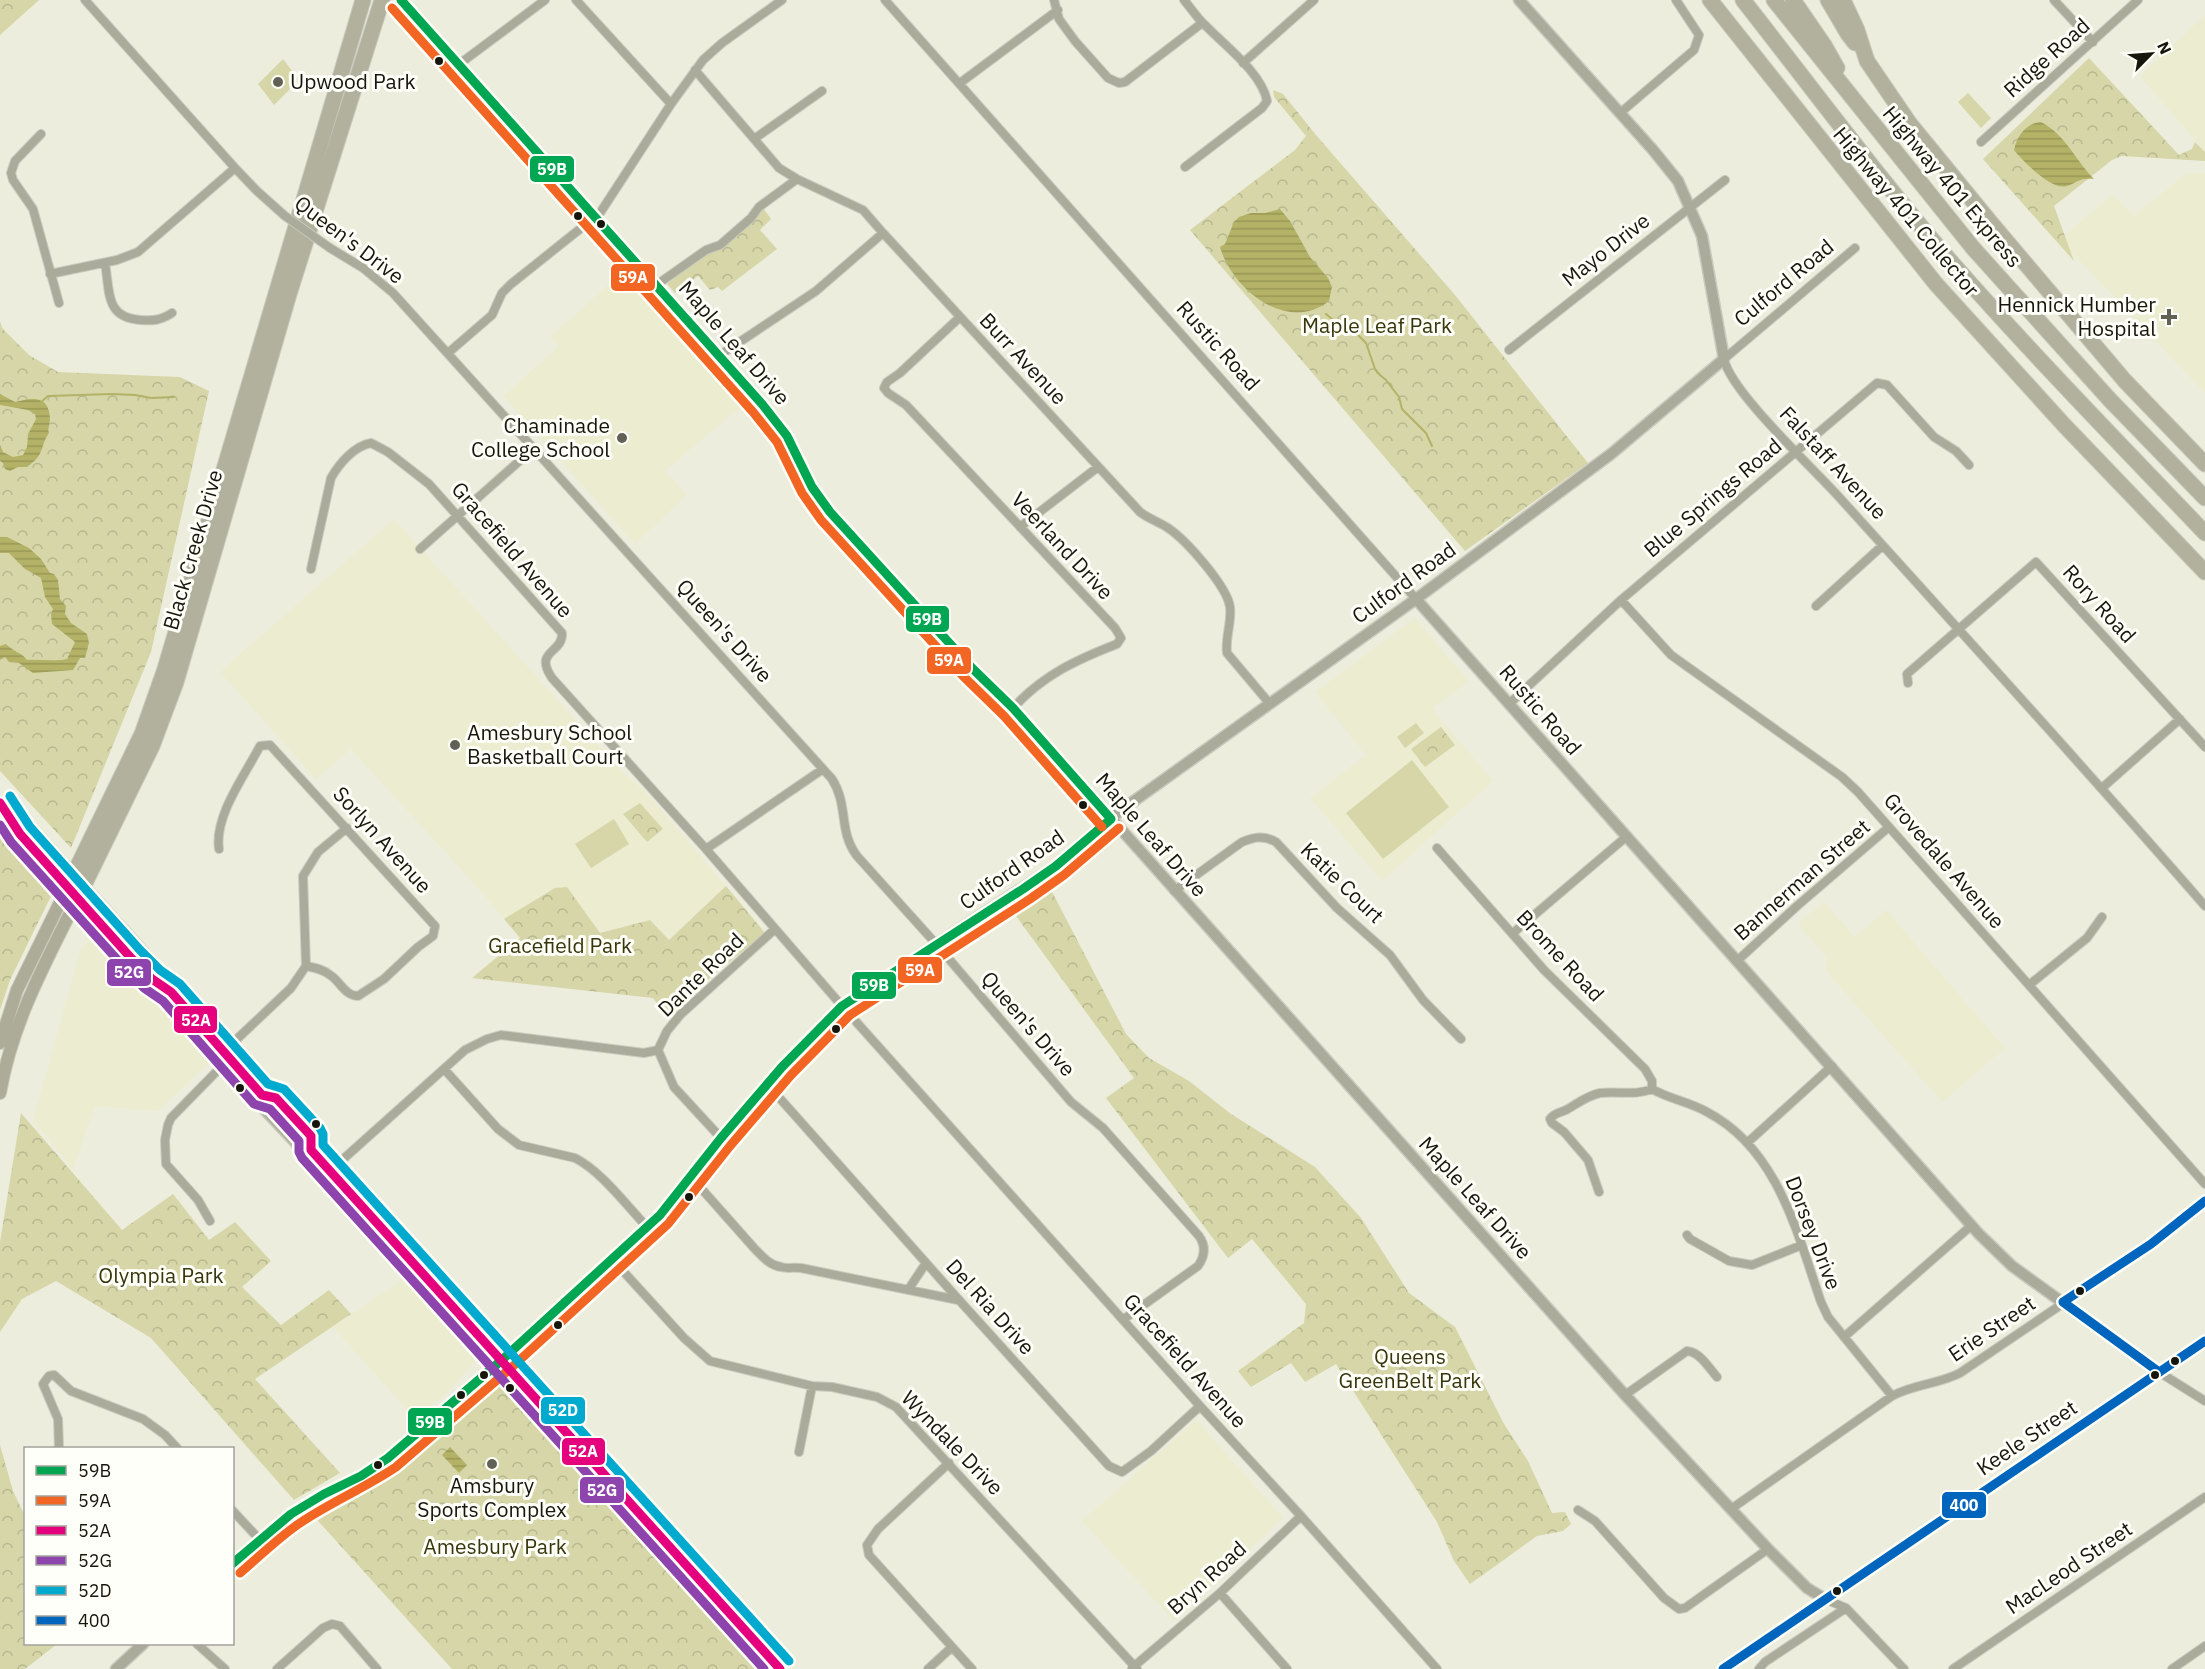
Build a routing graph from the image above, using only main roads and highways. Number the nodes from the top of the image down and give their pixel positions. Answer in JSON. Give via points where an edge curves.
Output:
{"nodes":[{"id":1,"x":363,"y":0,"type":"edge"},
{"id":2,"x":382,"y":0,"type":"edge"},
{"id":3,"x":1710,"y":0,"type":"edge"},
{"id":4,"x":1743,"y":0,"type":"edge"},
{"id":5,"x":1774,"y":0,"type":"edge"},
{"id":6,"x":1793,"y":0,"type":"edge"},
{"id":7,"x":1828,"y":0,"type":"edge"},
{"id":8,"x":1843,"y":0,"type":"edge"},
{"id":9,"x":1863,"y":52,"type":"junction"},
{"id":10,"x":1857,"y":105,"type":"junction"},
{"id":11,"x":2205,"y":464,"type":"edge"},
{"id":12,"x":2205,"y":498,"type":"edge"},
{"id":13,"x":2205,"y":533,"type":"edge"},
{"id":14,"x":2205,"y":572,"type":"edge"},
{"id":15,"x":1,"y":805,"type":"edge"},
{"id":16,"x":76,"y":886,"type":"junction"},
{"id":17,"x":0,"y":1043,"type":"edge"},
{"id":18,"x":0,"y":1093,"type":"edge"},
{"id":19,"x":262,"y":1095,"type":"junction"},
{"id":20,"x":310,"y":1150,"type":"junction"},
{"id":21,"x":2205,"y":1341,"type":"edge"},
{"id":22,"x":780,"y":1669,"type":"edge"},
{"id":23,"x":1723,"y":1669,"type":"edge"}],
"edges":[{"from":1,"to":16,"type":"highway","name":"Black Creek Drive","via":[[165,669],[142,734]]},
{"from":2,"to":16,"type":"highway","name":"Black Creek Drive","via":[[289,294],[176,682],[152,746]]},
{"from":3,"to":14,"type":"highway","name":"Highway 401 Collector","via":[[1936,284]]},
{"from":4,"to":13,"type":"highway","via":[[1952,263]]},
{"from":5,"to":10,"type":"highway","name":"Highway 401 Express"},
{"from":6,"to":10,"type":"highway","via":[[1824,45]]},
{"from":7,"to":9,"type":"highway"},
{"from":8,"to":9,"type":"highway"},
{"from":9,"to":11,"type":"highway","via":[[1910,124],[1991,223],[2125,381]]},
{"from":10,"to":12,"type":"highway","name":"Highway 401 Express","via":[[1973,248]]},
{"from":15,"to":16,"type":"main road","via":[[30,826]]},
{"from":16,"to":17,"type":"main road","name":"Black Creek Drive","via":[[17,990]]},
{"from":16,"to":18,"type":"main road","name":"Black Creek Drive","via":[[25,1005]]},
{"from":16,"to":19,"type":"main road","via":[[160,972],[171,992]]},
{"from":19,"to":20,"type":"main road","via":[[264,1109],[298,1145]]},
{"from":19,"to":20,"type":"main road","via":[[276,1098],[311,1136]]},
{"from":20,"to":22,"type":"main road"},
{"from":21,"to":23,"type":"main road","name":"Keele Street"}]}
